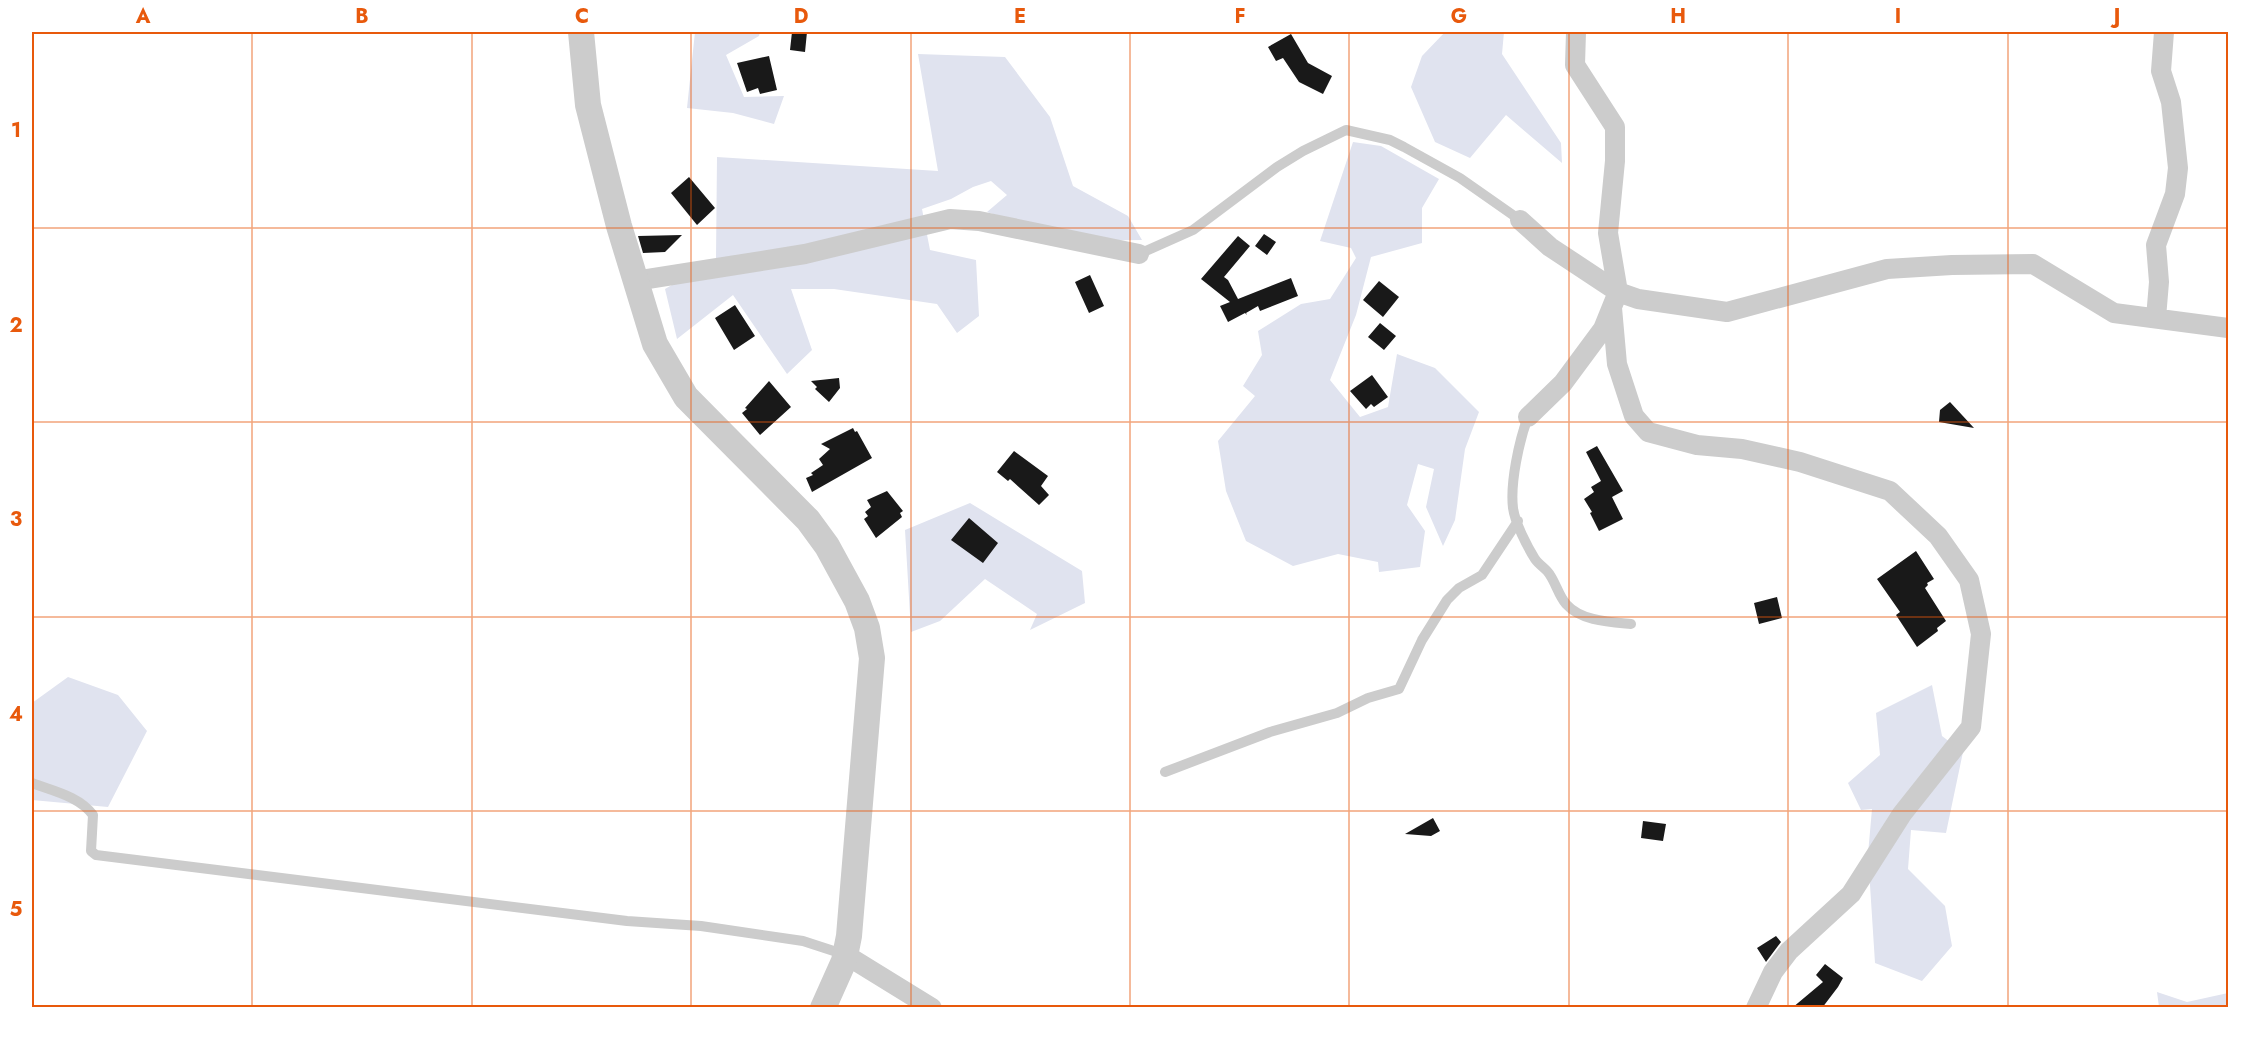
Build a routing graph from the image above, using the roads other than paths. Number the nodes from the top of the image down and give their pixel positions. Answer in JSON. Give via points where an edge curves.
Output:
{"nodes":[{"id":1,"x":581,"y":32,"type":"edge"},
{"id":2,"x":1576,"y":32,"type":"edge"},
{"id":3,"x":2164,"y":32,"type":"edge"},
{"id":4,"x":1520,"y":220,"type":"joint"},
{"id":5,"x":1139,"y":255,"type":"joint"},
{"id":6,"x":635,"y":281,"type":"junction"},
{"id":7,"x":1615,"y":300,"type":"junction"},
{"id":8,"x":2156,"y":318,"type":"junction"},
{"id":9,"x":2229,"y":328,"type":"edge"},
{"id":10,"x":1528,"y":417,"type":"joint"},
{"id":11,"x":1518,"y":521,"type":"junction"},
{"id":12,"x":1630,"y":624,"type":"dead end"},
{"id":13,"x":1165,"y":772,"type":"dead end"},
{"id":14,"x":32,"y":783,"type":"edge"},
{"id":15,"x":846,"y":955,"type":"junction"},
{"id":16,"x":823,"y":1008,"type":"edge"},
{"id":17,"x":932,"y":1008,"type":"edge"},
{"id":18,"x":1756,"y":1008,"type":"edge"}],
"edges":[{"from":1,"to":6,"type":"street","via":[[588,105]]},
{"from":2,"to":7,"type":"street","via":[[1575,65],[1615,127],[1616,161],[1608,232]]},
{"from":3,"to":8,"type":"street","via":[[2161,71],[2171,102],[2178,168],[2175,194],[2156,245]]},
{"from":4,"to":5,"type":"lane","via":[[1460,178],[1404,147],[1346,130],[1277,167],[1193,230]]},
{"from":4,"to":7,"type":"street"},
{"from":5,"to":6,"type":"street","via":[[979,221],[950,219],[805,254]]},
{"from":6,"to":15,"type":"street","via":[[654,344],[686,397],[808,520],[843,572],[867,628],[872,658]]},
{"from":7,"to":8,"type":"street","via":[[1638,299],[1727,312],[1887,269],[2033,264],[2114,313]]},
{"from":7,"to":10,"type":"street","via":[[1603,329],[1563,383]]},
{"from":7,"to":18,"type":"street","via":[[1617,363],[1634,416],[1648,432],[1697,445],[1742,449],[1800,462],[1890,491],[1938,536],[1969,580],[1981,634],[1971,727],[1902,814],[1851,894],[1789,951],[1773,972]]},
{"from":8,"to":9,"type":"street"},
{"from":10,"to":11,"type":"lane","via":[[1521,436],[1513,497]]},
{"from":11,"to":12,"type":"lane","via":[[1535,558],[1549,573],[1565,603],[1580,615]]},
{"from":11,"to":13,"type":"lane","via":[[1482,575],[1447,600],[1422,640],[1399,689]]},
{"from":14,"to":15,"type":"lane","via":[[86,806],[93,815],[90,844],[96,855],[627,921],[701,926],[803,941]]},
{"from":15,"to":16,"type":"street"},
{"from":15,"to":17,"type":"street"}]}
